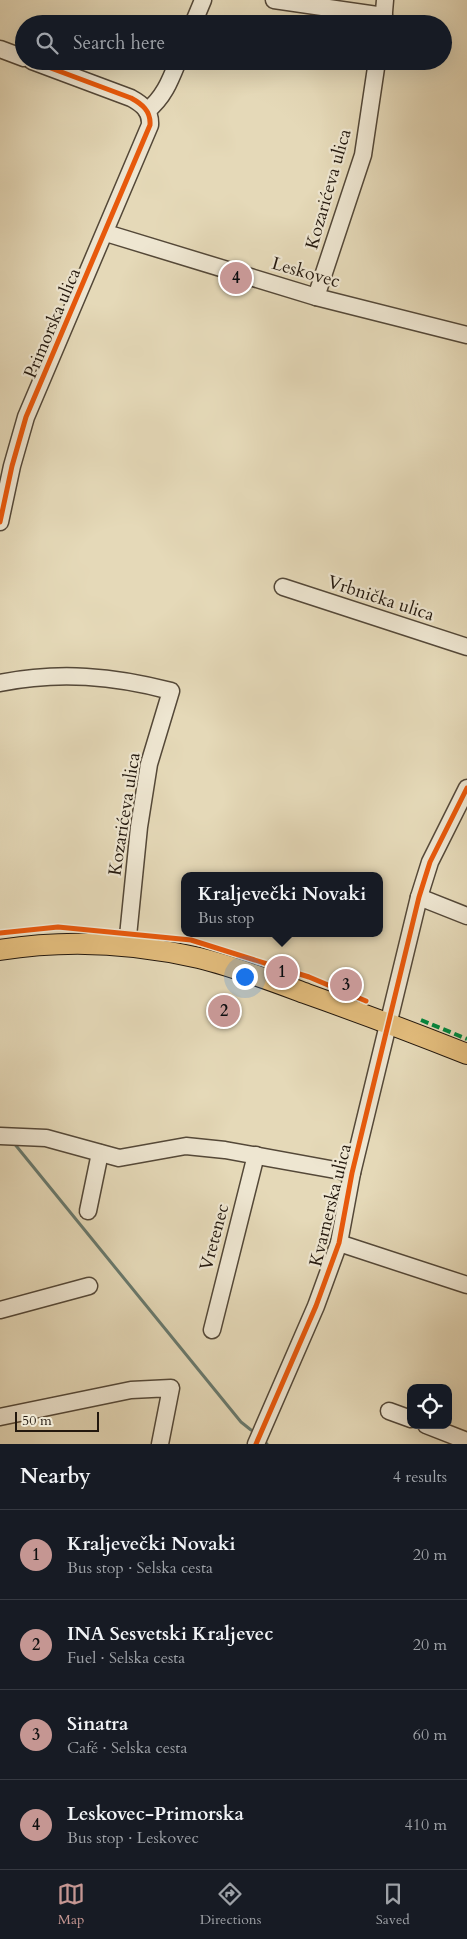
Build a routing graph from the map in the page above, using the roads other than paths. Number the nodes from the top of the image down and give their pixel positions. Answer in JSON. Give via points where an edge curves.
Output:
{"nodes":[{"id":1,"x":202,"y":0,"type":"edge"},
{"id":2,"x":274,"y":0,"type":"edge"},
{"id":3,"x":384,"y":13,"type":"edge"},
{"id":4,"x":196,"y":15,"type":"edge"},
{"id":5,"x":0,"y":50,"type":"edge"},
{"id":6,"x":15,"y":55,"type":"edge"},
{"id":7,"x":56,"y":70,"type":"edge"},
{"id":8,"x":174,"y":70,"type":"edge"},
{"id":9,"x":376,"y":70,"type":"edge"},
{"id":10,"x":147,"y":111,"type":"junction"},
{"id":11,"x":106,"y":233,"type":"junction"},
{"id":12,"x":316,"y":297,"type":"junction"},
{"id":13,"x":467,"y":335,"type":"edge"},
{"id":14,"x":0,"y":522,"type":"edge"},
{"id":15,"x":283,"y":586,"type":"dead end"},
{"id":16,"x":467,"y":648,"type":"edge"},
{"id":17,"x":0,"y":684,"type":"edge"},
{"id":18,"x":467,"y":788,"type":"edge"},
{"id":19,"x":463,"y":804,"type":"edge"},
{"id":20,"x":419,"y":897,"type":"junction"},
{"id":21,"x":467,"y":916,"type":"edge"},
{"id":22,"x":127,"y":946,"type":"junction"},
{"id":23,"x":0,"y":950,"type":"edge"},
{"id":24,"x":388,"y":1023,"type":"junction"},
{"id":25,"x":467,"y":1054,"type":"edge"},
{"id":26,"x":1,"y":1136,"type":"edge"},
{"id":27,"x":100,"y":1153,"type":"junction"},
{"id":28,"x":256,"y":1155,"type":"junction"},
{"id":29,"x":352,"y":1173,"type":"junction"},
{"id":30,"x":88,"y":1211,"type":"dead end"},
{"id":31,"x":338,"y":1244,"type":"junction"},
{"id":32,"x":467,"y":1285,"type":"edge"},
{"id":33,"x":89,"y":1286,"type":"dead end"},
{"id":34,"x":0,"y":1310,"type":"edge"},
{"id":35,"x":212,"y":1330,"type":"dead end"},
{"id":36,"x":389,"y":1411,"type":"dead end"},
{"id":37,"x":0,"y":1417,"type":"edge"},
{"id":38,"x":407,"y":1418,"type":"edge"},
{"id":39,"x":436,"y":1429,"type":"edge"},
{"id":40,"x":467,"y":1441,"type":"edge"},
{"id":41,"x":160,"y":1444,"type":"edge"},
{"id":42,"x":256,"y":1444,"type":"edge"}],
"edges":[{"from":1,"to":4,"type":"street"},
{"from":2,"to":3,"type":"street"},
{"from":5,"to":6,"type":"street"},
{"from":7,"to":10,"type":"street","via":[[131,98]]},
{"from":8,"to":10,"type":"street","via":[[166,91]]},
{"from":9,"to":12,"type":"street","name":"Kozarićeva ulica","via":[[363,155]]},
{"from":10,"to":11,"type":"street","name":"Primorska ulica","via":[[150,125]]},
{"from":11,"to":12,"type":"street","name":"Leskovec"},
{"from":11,"to":14,"type":"street","name":"Primorska ulica","via":[[26,417]]},
{"from":12,"to":13,"type":"street","name":"Leskovec"},
{"from":15,"to":16,"type":"street","name":"Vrbnička ulica"},
{"from":17,"to":22,"type":"street","name":"Kozarićeva ulica","via":[[29,677],[81,675],[135,682],[171,691],[150,764]]},
{"from":18,"to":19,"type":"street","name":"Kvarnerska ulica"},
{"from":19,"to":20,"type":"street","name":"Kvarnerska ulica","via":[[430,862]]},
{"from":20,"to":21,"type":"street"},
{"from":20,"to":24,"type":"street","name":"Kvarnerska ulica"},
{"from":22,"to":23,"type":"main road","via":[[55,944]]},
{"from":22,"to":24,"type":"main road","via":[[222,964]]},
{"from":24,"to":25,"type":"main road"},
{"from":24,"to":29,"type":"street","name":"Kvarnerska ulica"},
{"from":26,"to":27,"type":"street","via":[[46,1138]]},
{"from":27,"to":28,"type":"street","via":[[119,1158],[186,1146]]},
{"from":27,"to":30,"type":"street"},
{"from":28,"to":29,"type":"street"},
{"from":28,"to":35,"type":"street","name":"Vretenec"},
{"from":29,"to":31,"type":"street","name":"Kvarnerska ulica"},
{"from":31,"to":32,"type":"street"},
{"from":31,"to":42,"type":"street","name":"Kvarnerska ulica","via":[[316,1306]]},
{"from":33,"to":34,"type":"street"},
{"from":36,"to":38,"type":"street"},
{"from":37,"to":41,"type":"street","via":[[131,1390],[171,1388]]},
{"from":39,"to":40,"type":"street"}]}
